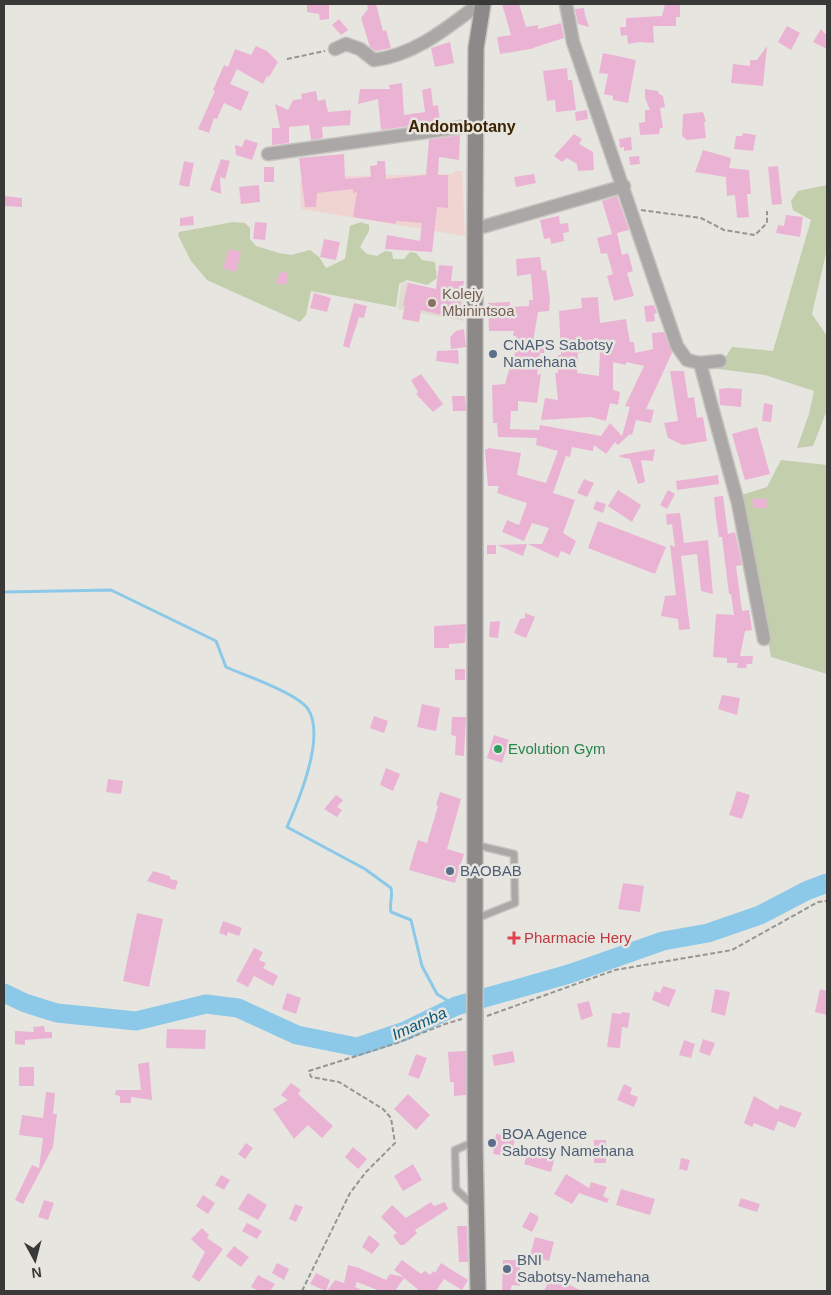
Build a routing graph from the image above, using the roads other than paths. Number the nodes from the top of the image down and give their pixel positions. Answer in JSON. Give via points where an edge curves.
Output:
{"nodes":[{"id":1,"x":481,"y":4,"type":"edge"},
{"id":2,"x":566,"y":4,"type":"edge"},
{"id":3,"x":335,"y":49,"type":"road end"},
{"id":4,"x":476,"y":125,"type":"junction"},
{"id":5,"x":268,"y":154,"type":"dead end"},
{"id":6,"x":624,"y":186,"type":"junction"},
{"id":7,"x":475,"y":229,"type":"junction"},
{"id":8,"x":720,"y":361,"type":"dead end"},
{"id":9,"x":700,"y":363,"type":"junction"},
{"id":10,"x":764,"y":639,"type":"dead end"},
{"id":11,"x":476,"y":845,"type":"junction"},
{"id":12,"x":476,"y":919,"type":"junction"},
{"id":13,"x":478,"y":1291,"type":"edge"}],
"edges":[{"from":1,"to":3,"type":"street","via":[[436,37],[395,56],[374,60],[360,49],[346,44]]},
{"from":1,"to":4,"type":"main road","via":[[476,48]]},
{"from":2,"to":6,"type":"street","via":[[573,42]]},
{"from":4,"to":5,"type":"street"},
{"from":4,"to":7,"type":"main road"},
{"from":6,"to":7,"type":"street"},
{"from":6,"to":9,"type":"street","via":[[677,346],[688,360]]},
{"from":7,"to":11,"type":"main road"},
{"from":8,"to":9,"type":"street"},
{"from":9,"to":10,"type":"street","via":[[738,503]]},
{"from":11,"to":12,"type":"main road"},
{"from":11,"to":12,"type":"lane","via":[[514,854],[515,903]]},
{"from":12,"to":13,"type":"main road","via":[[475,1207]]}]}
